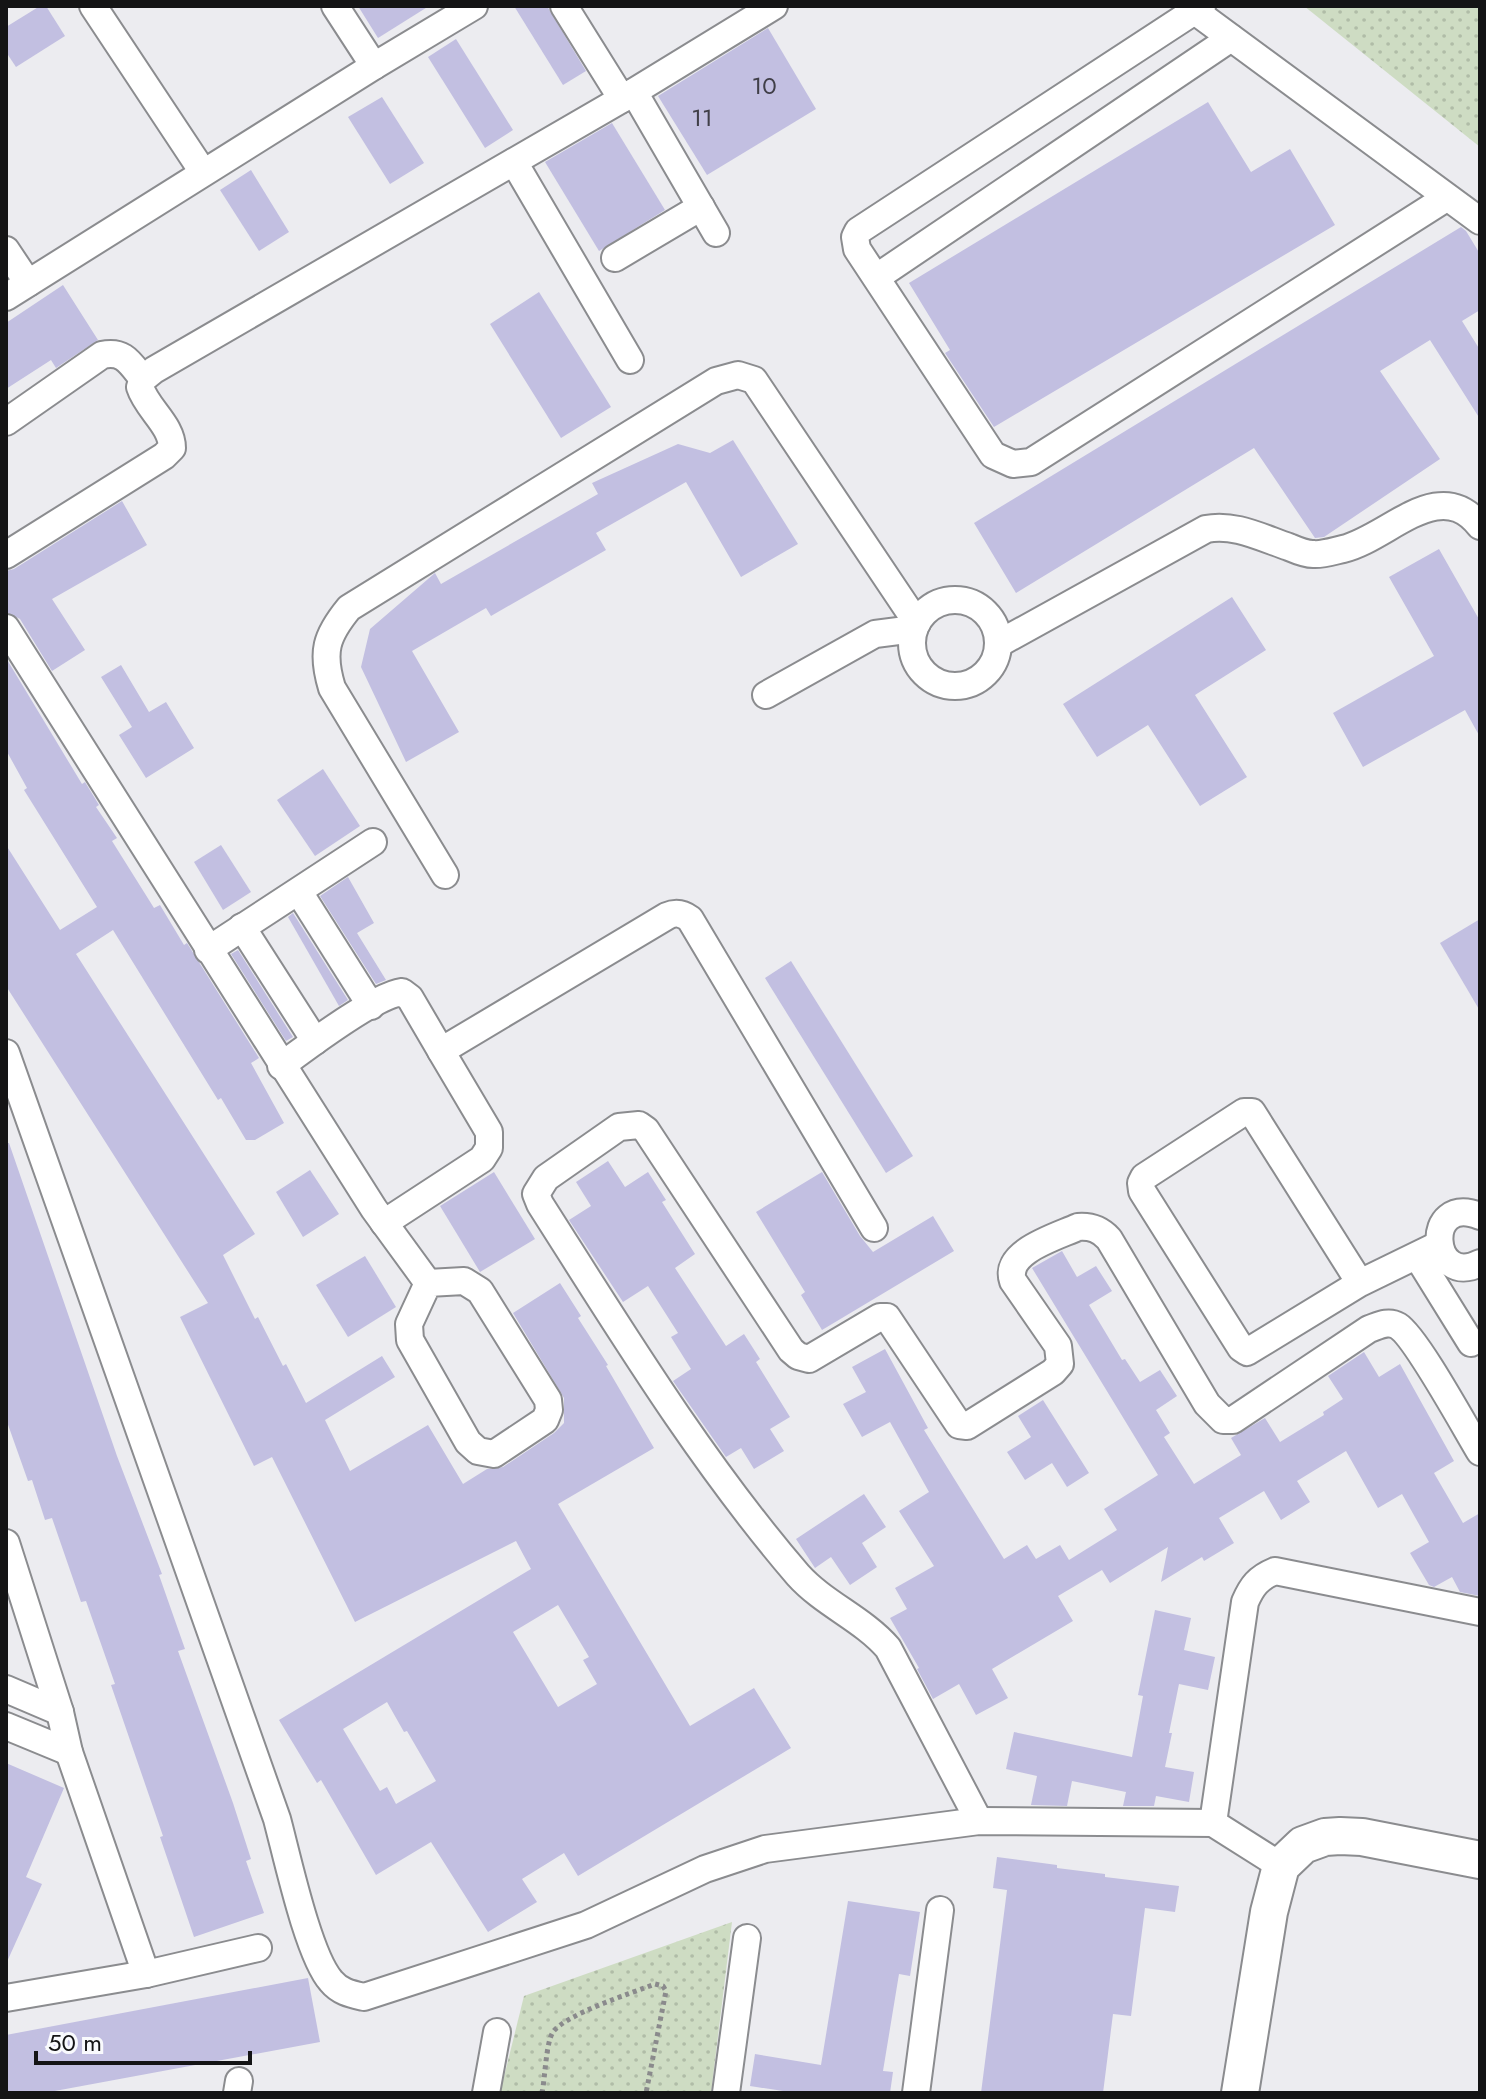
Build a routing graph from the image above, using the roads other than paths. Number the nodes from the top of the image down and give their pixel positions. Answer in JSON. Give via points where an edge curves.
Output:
{"nodes":[{"id":1,"x":93,"y":6,"type":"edge"},
{"id":2,"x":335,"y":6,"type":"edge"},
{"id":3,"x":474,"y":6,"type":"edge"},
{"id":4,"x":564,"y":6,"type":"edge"},
{"id":5,"x":774,"y":6,"type":"edge"},
{"id":6,"x":1194,"y":8,"type":"edge"},
{"id":7,"x":1231,"y":38,"type":"junction"},
{"id":8,"x":374,"y":66,"type":"junction"},
{"id":9,"x":628,"y":96,"type":"junction"},
{"id":10,"x":514,"y":162,"type":"junction"},
{"id":11,"x":203,"y":172,"type":"junction"},
{"id":12,"x":1446,"y":198,"type":"junction"},
{"id":13,"x":701,"y":207,"type":"junction"},
{"id":14,"x":1480,"y":221,"type":"edge"},
{"id":15,"x":716,"y":233,"type":"dead end"},
{"id":16,"x":6,"y":250,"type":"edge"},
{"id":17,"x":615,"y":258,"type":"dead end"},
{"id":18,"x":877,"y":277,"type":"junction"},
{"id":19,"x":17,"y":290,"type":"edge"},
{"id":20,"x":630,"y":360,"type":"dead end"},
{"id":21,"x":143,"y":379,"type":"junction"},
{"id":22,"x":6,"y":422,"type":"edge"},
{"id":23,"x":1480,"y":526,"type":"edge"},
{"id":24,"x":6,"y":555,"type":"edge"},
{"id":25,"x":6,"y":628,"type":"edge"},
{"id":26,"x":914,"y":632,"type":"junction"},
{"id":27,"x":998,"y":644,"type":"junction"},
{"id":28,"x":771,"y":702,"type":"dead end"},
{"id":29,"x":373,"y":842,"type":"dead end"},
{"id":30,"x":445,"y":875,"type":"dead end"},
{"id":31,"x":299,"y":892,"type":"junction"},
{"id":32,"x":242,"y":927,"type":"junction"},
{"id":33,"x":208,"y":950,"type":"junction"},
{"id":34,"x":371,"y":1006,"type":"junction"},
{"id":35,"x":315,"y":1041,"type":"junction"},
{"id":36,"x":441,"y":1051,"type":"junction"},
{"id":37,"x":6,"y":1053,"type":"edge"},
{"id":38,"x":281,"y":1066,"type":"junction"},
{"id":39,"x":1480,"y":1216,"type":"edge"},
{"id":40,"x":384,"y":1223,"type":"junction"},
{"id":41,"x":874,"y":1228,"type":"dead end"},
{"id":42,"x":1428,"y":1251,"type":"junction"},
{"id":43,"x":1480,"y":1263,"type":"edge"},
{"id":44,"x":428,"y":1283,"type":"junction"},
{"id":45,"x":1360,"y":1283,"type":"junction"},
{"id":46,"x":1471,"y":1343,"type":"dead end"},
{"id":47,"x":1480,"y":1452,"type":"edge"},
{"id":48,"x":6,"y":1543,"type":"edge"},
{"id":49,"x":1480,"y":1612,"type":"edge"},
{"id":50,"x":6,"y":1689,"type":"edge"},
{"id":51,"x":60,"y":1712,"type":"junction"},
{"id":52,"x":6,"y":1726,"type":"edge"},
{"id":53,"x":69,"y":1752,"type":"junction"},
{"id":54,"x":979,"y":1821,"type":"junction"},
{"id":55,"x":1213,"y":1823,"type":"junction"},
{"id":56,"x":1480,"y":1860,"type":"edge"},
{"id":57,"x":1281,"y":1866,"type":"junction"},
{"id":58,"x":940,"y":1910,"type":"dead end"},
{"id":59,"x":747,"y":1938,"type":"dead end"},
{"id":60,"x":258,"y":1948,"type":"dead end"},
{"id":61,"x":146,"y":1974,"type":"junction"},
{"id":62,"x":6,"y":1998,"type":"edge"},
{"id":63,"x":497,"y":2032,"type":"dead end"},
{"id":64,"x":486,"y":2093,"type":"edge"},
{"id":65,"x":726,"y":2093,"type":"edge"},
{"id":66,"x":916,"y":2093,"type":"edge"},
{"id":67,"x":1240,"y":2093,"type":"edge"}],
"edges":[{"from":1,"to":11,"type":"street"},
{"from":2,"to":8,"type":"street"},
{"from":3,"to":8,"type":"street"},
{"from":4,"to":9,"type":"street"},
{"from":5,"to":9,"type":"street"},
{"from":6,"to":7,"type":"street"},
{"from":6,"to":18,"type":"street","via":[[858,231],[857,249]]},
{"from":7,"to":12,"type":"street"},
{"from":7,"to":18,"type":"street"},
{"from":8,"to":11,"type":"street"},
{"from":9,"to":10,"type":"street"},
{"from":9,"to":13,"type":"street"},
{"from":10,"to":20,"type":"street"},
{"from":10,"to":21,"type":"street"},
{"from":11,"to":19,"type":"street"},
{"from":12,"to":14,"type":"street"},
{"from":12,"to":18,"type":"street","via":[[1031,462],[1013,464],[993,455]]},
{"from":13,"to":15,"type":"street"},
{"from":13,"to":17,"type":"street"},
{"from":16,"to":19,"type":"street"},
{"from":21,"to":22,"type":"street","via":[[123,355],[102,355]]},
{"from":21,"to":24,"type":"street","via":[[140,387],[169,433],[172,448]]},
{"from":23,"to":27,"type":"street","via":[[1458,507],[1427,507],[1348,548],[1311,555],[1229,527],[1206,529]]},
{"from":25,"to":33,"type":"street"},
{"from":26,"to":27,"type":"street","via":[[930,608],[956,600],[969,602],[991,619]]},
{"from":26,"to":27,"type":"street","via":[[915,659],[922,671],[947,686],[962,686],[987,671]]},
{"from":26,"to":28,"type":"street"},
{"from":26,"to":30,"type":"street","via":[[754,380],[738,375],[716,381],[349,608],[333,628],[326,646],[332,688]]},
{"from":29,"to":31,"type":"street"},
{"from":31,"to":32,"type":"street"},
{"from":31,"to":34,"type":"street"},
{"from":32,"to":33,"type":"street"},
{"from":32,"to":35,"type":"street"},
{"from":33,"to":38,"type":"street"},
{"from":34,"to":35,"type":"street"},
{"from":34,"to":36,"type":"street","via":[[402,992]]},
{"from":35,"to":38,"type":"street"},
{"from":36,"to":40,"type":"street","via":[[489,1132],[489,1148],[482,1159]]},
{"from":36,"to":41,"type":"street","via":[[674,912],[683,914]]},
{"from":37,"to":54,"type":"street","via":[[277,1819],[311,1939],[329,1979],[343,1992],[364,1997],[586,1925],[705,1869],[765,1849]]},
{"from":38,"to":40,"type":"street"},
{"from":39,"to":42,"type":"street","via":[[1453,1215]]},
{"from":40,"to":44,"type":"street"},
{"from":42,"to":43,"type":"street","via":[[1456,1265]]},
{"from":42,"to":45,"type":"street"},
{"from":42,"to":46,"type":"street"},
{"from":44,"to":44,"type":"street","via":[[409,1324],[410,1340],[468,1442],[494,1454],[545,1420],[548,1400],[480,1291],[464,1281]]},
{"from":45,"to":45,"type":"street","via":[[1252,1112],[1244,1112],[1141,1183],[1244,1351]]},
{"from":47,"to":54,"type":"street","via":[[1414,1344],[1386,1323],[1369,1329],[1233,1420],[1223,1420],[1207,1404],[1109,1239],[1088,1226],[1021,1255],[1010,1272],[1058,1346],[1060,1364],[967,1426],[959,1425],[887,1317],[809,1359],[791,1350],[639,1125],[619,1127],[546,1178],[536,1194],[540,1204],[660,1391],[734,1497],[805,1583],[888,1648]]},
{"from":48,"to":51,"type":"street"},
{"from":49,"to":55,"type":"street","via":[[1275,1571],[1260,1577],[1245,1602]]},
{"from":50,"to":51,"type":"street"},
{"from":51,"to":53,"type":"street"},
{"from":52,"to":53,"type":"street"},
{"from":53,"to":61,"type":"street"},
{"from":54,"to":55,"type":"street"},
{"from":55,"to":57,"type":"street"},
{"from":56,"to":57,"type":"street","via":[[1340,1836],[1303,1845]]},
{"from":57,"to":67,"type":"street"},
{"from":58,"to":66,"type":"street"},
{"from":59,"to":65,"type":"street"},
{"from":60,"to":61,"type":"street"},
{"from":61,"to":62,"type":"street"},
{"from":63,"to":64,"type":"street"}]}
